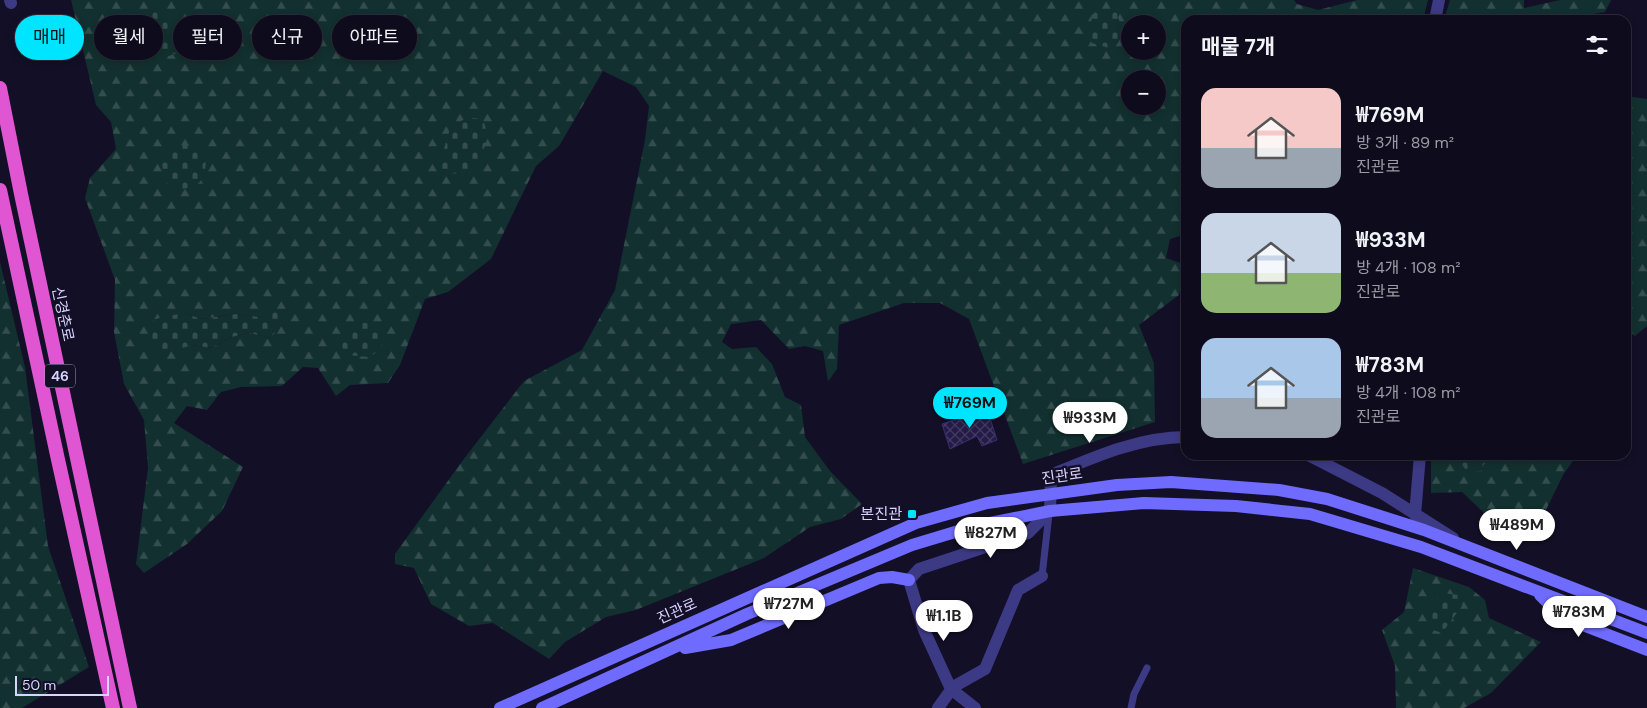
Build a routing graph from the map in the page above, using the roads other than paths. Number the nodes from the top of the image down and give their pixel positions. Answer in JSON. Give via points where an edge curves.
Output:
{"nodes":[{"id":1,"x":1439,"y":0,"type":"edge"},
{"id":2,"x":1436,"y":15,"type":"edge"},
{"id":3,"x":0,"y":88,"type":"edge"},
{"id":4,"x":0,"y":190,"type":"edge"},
{"id":5,"x":1181,"y":437,"type":"edge"},
{"id":6,"x":1317,"y":460,"type":"edge"},
{"id":7,"x":1420,"y":460,"type":"edge"},
{"id":8,"x":1050,"y":493,"type":"junction"},
{"id":9,"x":1050,"y":511,"type":"junction"},
{"id":10,"x":1415,"y":515,"type":"junction"},
{"id":11,"x":1466,"y":545,"type":"junction"},
{"id":12,"x":1042,"y":576,"type":"joint"},
{"id":13,"x":909,"y":580,"type":"junction"},
{"id":14,"x":1534,"y":590,"type":"junction"},
{"id":15,"x":1647,"y":617,"type":"edge"},
{"id":16,"x":1647,"y":633,"type":"edge"},
{"id":17,"x":1647,"y":650,"type":"edge"},
{"id":18,"x":667,"y":651,"type":"junction"},
{"id":19,"x":122,"y":664,"type":"junction"},
{"id":20,"x":1147,"y":668,"type":"dead end"},
{"id":21,"x":951,"y":689,"type":"junction"},
{"id":22,"x":114,"y":708,"type":"edge"},
{"id":23,"x":130,"y":708,"type":"edge"},
{"id":24,"x":138,"y":708,"type":"edge"},
{"id":25,"x":500,"y":708,"type":"edge"},
{"id":26,"x":542,"y":708,"type":"edge"},
{"id":27,"x":938,"y":708,"type":"edge"},
{"id":28,"x":975,"y":708,"type":"edge"},
{"id":29,"x":1131,"y":708,"type":"edge"}],
"edges":[{"from":1,"to":2,"type":"street"},
{"from":3,"to":19,"type":"highway","name":"신경춘로","number":"46"},
{"from":4,"to":22,"type":"highway","number":"46"},
{"from":5,"to":8,"type":"street","via":[[1167,437],[1092,458],[1051,475]]},
{"from":6,"to":10,"type":"street"},
{"from":7,"to":10,"type":"street"},
{"from":8,"to":9,"type":"street"},
{"from":8,"to":11,"type":"main road","name":"진관로","via":[[1171,482],[1279,490],[1368,511]]},
{"from":8,"to":25,"type":"main road","name":"진관로","via":[[987,503],[916,523]]},
{"from":9,"to":12,"type":"lane"},
{"from":9,"to":13,"type":"street","via":[[1028,533],[919,569]]},
{"from":9,"to":14,"type":"main road","via":[[1144,503],[1236,506],[1310,514],[1421,547]]},
{"from":9,"to":18,"type":"main road","via":[[975,526],[912,545]]},
{"from":10,"to":11,"type":"street"},
{"from":11,"to":15,"type":"main road","name":"진관로"},
{"from":12,"to":21,"type":"street","via":[[1018,590],[984,669]]},
{"from":13,"to":18,"type":"main road","via":[[879,578],[731,640]]},
{"from":13,"to":21,"type":"street","via":[[924,630]]},
{"from":14,"to":16,"type":"main road"},
{"from":14,"to":17,"type":"main road","via":[[1562,617]]},
{"from":18,"to":26,"type":"main road"},
{"from":19,"to":23,"type":"highway"},
{"from":19,"to":24,"type":"highway","number":"46"},
{"from":20,"to":29,"type":"lane"},
{"from":21,"to":27,"type":"street"},
{"from":21,"to":28,"type":"street"}]}
